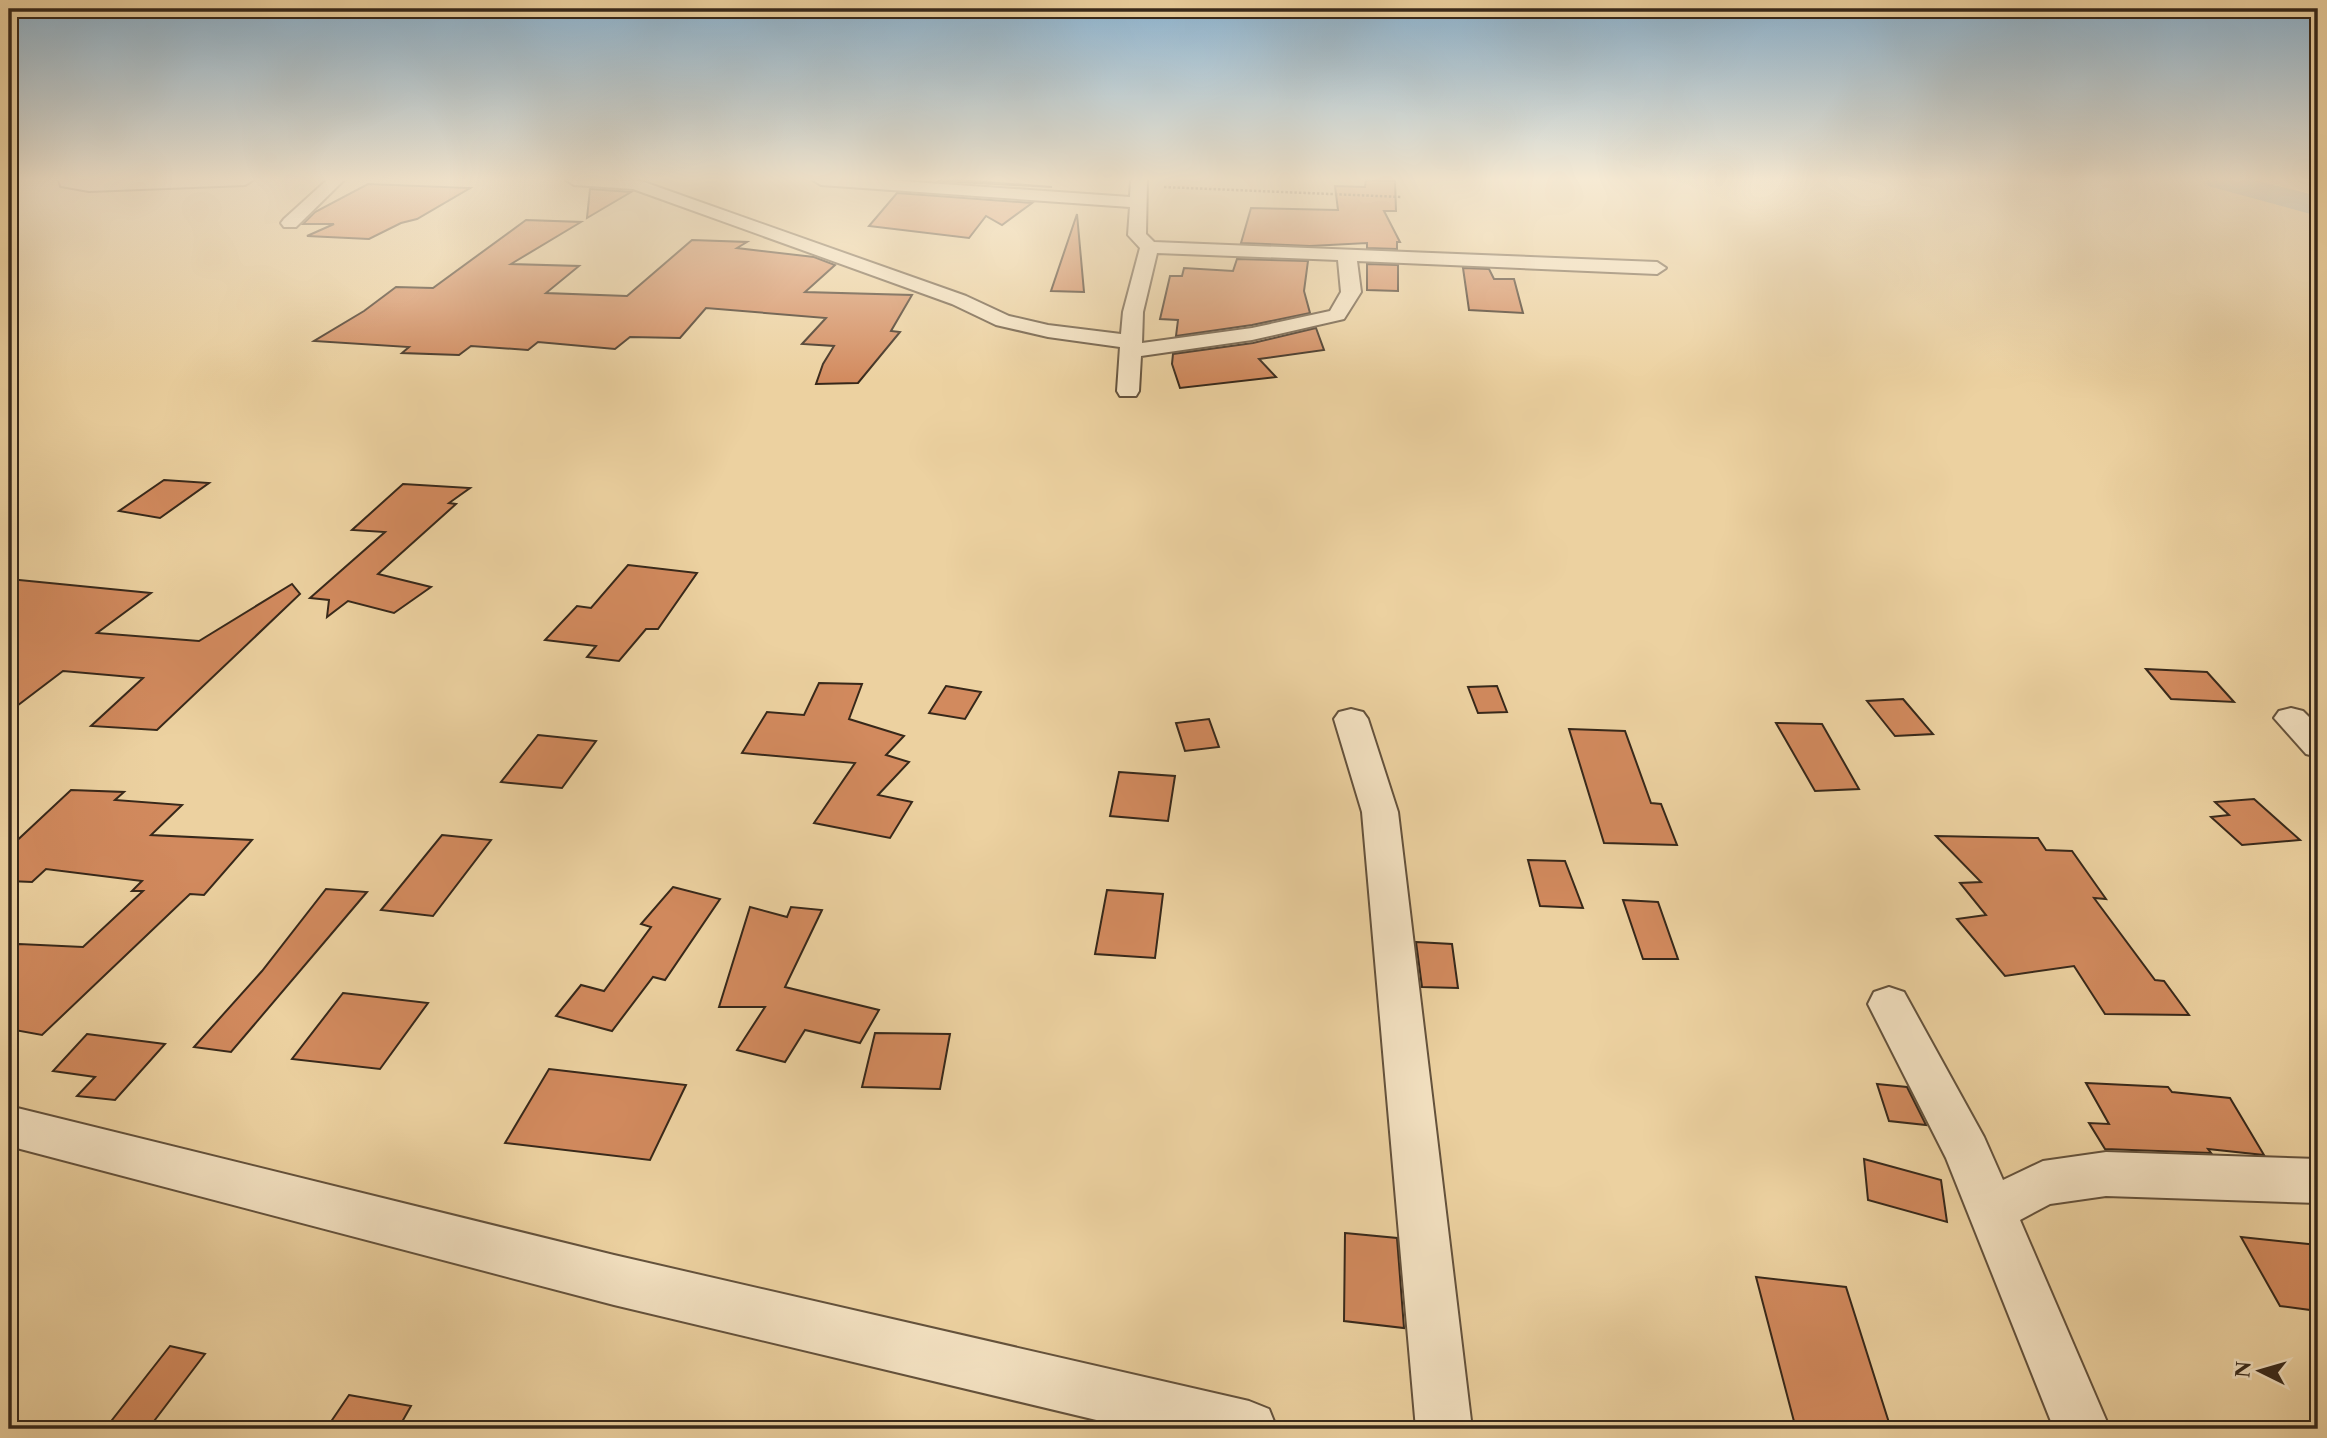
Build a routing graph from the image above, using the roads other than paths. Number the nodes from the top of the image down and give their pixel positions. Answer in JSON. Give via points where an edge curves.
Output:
{"nodes":[{"id":1,"x":817,"y":247,"type":"edge"},
{"id":2,"x":1149,"y":247,"type":"edge"},
{"id":3,"x":1152,"y":247,"type":"edge"},
{"id":4,"x":1347,"y":255,"type":"junction"},
{"id":5,"x":1657,"y":268,"type":"dead end"},
{"id":6,"x":1130,"y":347,"type":"junction"},
{"id":7,"x":1128,"y":391,"type":"dead end"},
{"id":8,"x":2291,"y":718,"type":"dead end"},
{"id":9,"x":1351,"y":719,"type":"dead end"},
{"id":10,"x":2318,"y":746,"type":"edge"},
{"id":11,"x":1889,"y":1004,"type":"dead end"},
{"id":12,"x":9,"y":1126,"type":"edge"},
{"id":13,"x":2318,"y":1181,"type":"edge"},
{"id":14,"x":1991,"y":1211,"type":"junction"},
{"id":15,"x":1249,"y":1429,"type":"edge"},
{"id":16,"x":1444,"y":1429,"type":"edge"},
{"id":17,"x":2082,"y":1429,"type":"edge"}],
"edges":[{"from":1,"to":6,"type":"street","via":[[1003,321]]},
{"from":2,"to":6,"type":"street","via":[[1133,312]]},
{"from":3,"to":4,"type":"street"},
{"from":4,"to":5,"type":"street"},
{"from":4,"to":6,"type":"street","via":[[1351,292],[1337,315],[1252,334]]},
{"from":6,"to":7,"type":"street"},
{"from":8,"to":10,"type":"street"},
{"from":9,"to":16,"type":"street","via":[[1380,812]]},
{"from":11,"to":14,"type":"street","via":[[1967,1152]]},
{"from":12,"to":15,"type":"street","via":[[614,1280]]},
{"from":13,"to":14,"type":"street","via":[[2106,1174],[2043,1183]]},
{"from":14,"to":17,"type":"street"}]}
